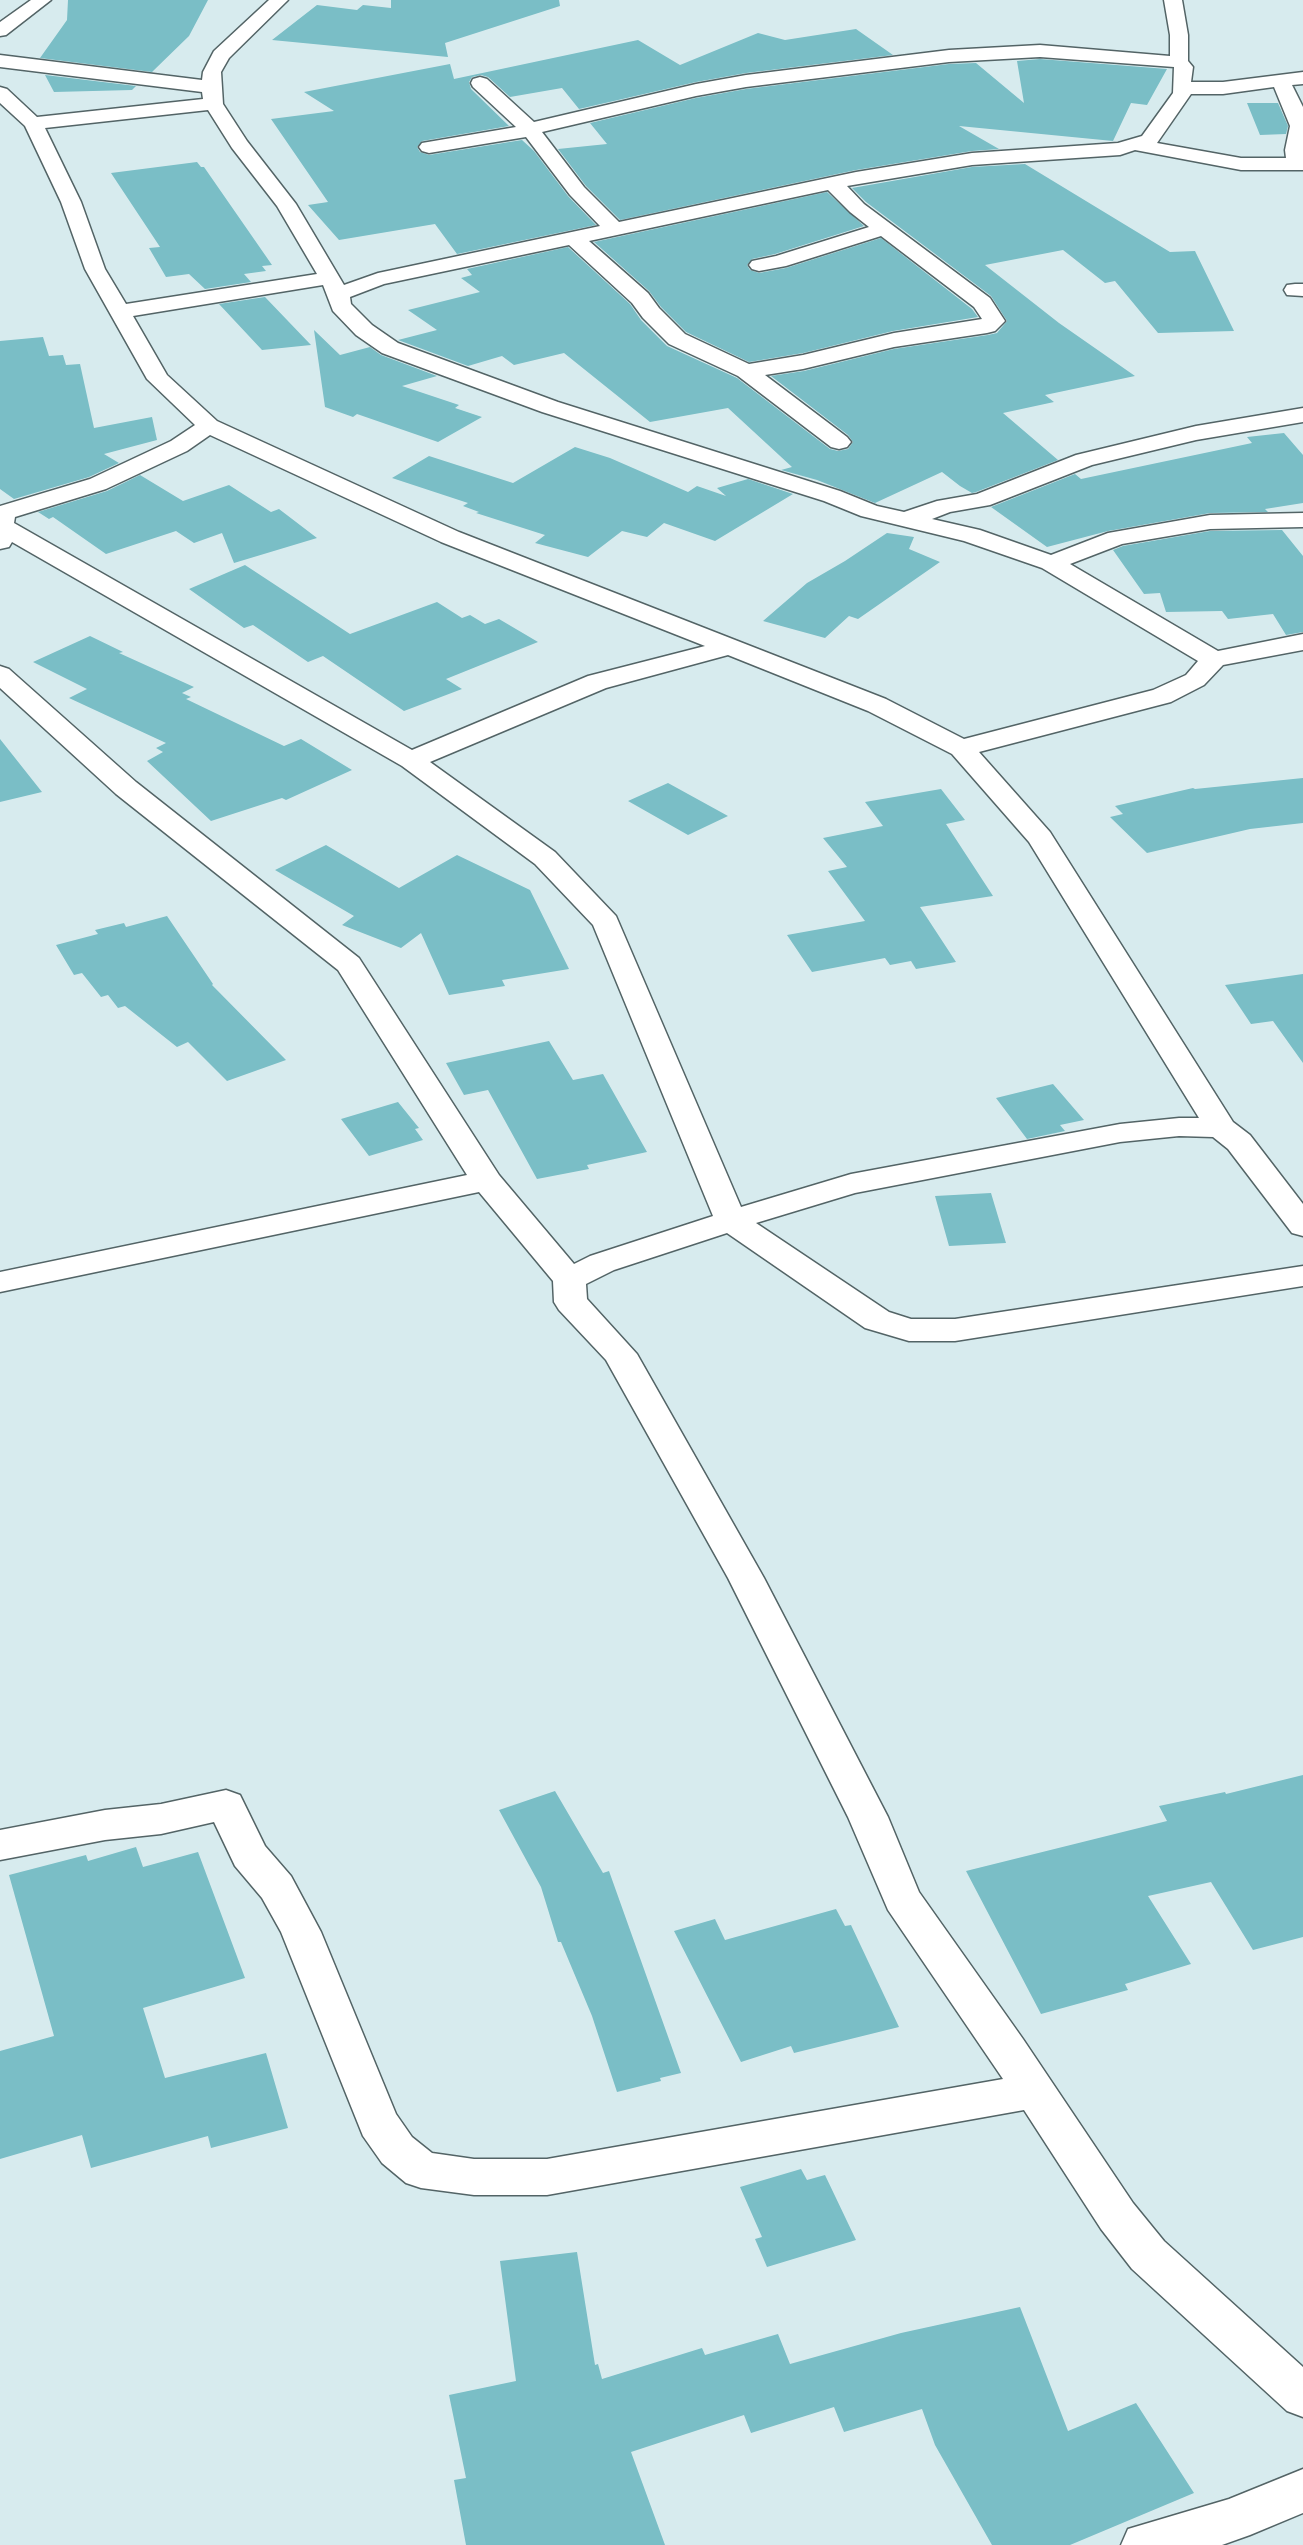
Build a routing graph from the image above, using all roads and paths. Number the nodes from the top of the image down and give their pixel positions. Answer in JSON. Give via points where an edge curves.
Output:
{"nodes":[{"id":1,"x":42,"y":0,"type":"edge"},
{"id":2,"x":279,"y":0,"type":"edge"},
{"id":3,"x":1173,"y":0,"type":"edge"},
{"id":4,"x":0,"y":31,"type":"edge"},
{"id":5,"x":0,"y":61,"type":"edge"},
{"id":6,"x":1179,"y":62,"type":"junction"},
{"id":7,"x":1303,"y":78,"type":"edge"},
{"id":8,"x":1281,"y":82,"type":"junction"},
{"id":9,"x":480,"y":83,"type":"dead end"},
{"id":10,"x":1181,"y":88,"type":"junction"},
{"id":11,"x":0,"y":93,"type":"edge"},
{"id":12,"x":212,"y":96,"type":"junction"},
{"id":13,"x":33,"y":123,"type":"junction"},
{"id":14,"x":531,"y":130,"type":"junction"},
{"id":15,"x":1137,"y":145,"type":"junction"},
{"id":16,"x":429,"y":147,"type":"dead end"},
{"id":17,"x":1300,"y":164,"type":"edge"},
{"id":18,"x":833,"y":183,"type":"junction"},
{"id":19,"x":884,"y":229,"type":"junction"},
{"id":20,"x":616,"y":230,"type":"junction"},
{"id":21,"x":575,"y":239,"type":"junction"},
{"id":22,"x":759,"y":265,"type":"dead end"},
{"id":23,"x":334,"y":286,"type":"junction"},
{"id":24,"x":119,"y":312,"type":"junction"},
{"id":25,"x":746,"y":371,"type":"junction"},
{"id":26,"x":1303,"y":415,"type":"edge"},
{"id":27,"x":209,"y":426,"type":"junction"},
{"id":28,"x":839,"y":442,"type":"dead end"},
{"id":29,"x":1303,"y":519,"type":"edge"},
{"id":30,"x":906,"y":520,"type":"junction"},
{"id":31,"x":1,"y":535,"type":"edge"},
{"id":32,"x":1051,"y":563,"type":"junction"},
{"id":33,"x":1303,"y":642,"type":"edge"},
{"id":34,"x":731,"y":647,"type":"junction"},
{"id":35,"x":1214,"y":659,"type":"junction"},
{"id":36,"x":0,"y":674,"type":"edge"},
{"id":37,"x":961,"y":748,"type":"junction"},
{"id":38,"x":411,"y":760,"type":"junction"},
{"id":39,"x":1221,"y":1128,"type":"junction"},
{"id":40,"x":488,"y":1180,"type":"junction"},
{"id":41,"x":731,"y":1221,"type":"junction"},
{"id":42,"x":1303,"y":1226,"type":"edge"},
{"id":43,"x":1303,"y":1276,"type":"edge"},
{"id":44,"x":569,"y":1279,"type":"junction"},
{"id":45,"x":0,"y":1282,"type":"edge"},
{"id":46,"x":0,"y":1845,"type":"edge"},
{"id":47,"x":1035,"y":2091,"type":"junction"},
{"id":48,"x":1303,"y":2396,"type":"edge"},
{"id":49,"x":1303,"y":2491,"type":"edge"},
{"id":50,"x":1145,"y":2545,"type":"edge"}],
"edges":[{"from":1,"to":4,"type":"street"},
{"from":2,"to":12,"type":"street","via":[[221,55],[212,72]]},
{"from":3,"to":6,"type":"street"},
{"from":5,"to":12,"type":"street"},
{"from":6,"to":10,"type":"street","via":[[1184,67]]},
{"from":6,"to":14,"type":"street","via":[[1040,51],[949,56],[747,81]]},
{"from":7,"to":8,"type":"street"},
{"from":8,"to":10,"type":"street"},
{"from":8,"to":17,"type":"street","via":[[1300,126],[1295,150]]},
{"from":9,"to":14,"type":"street"},
{"from":10,"to":15,"type":"street","via":[[1182,93],[1149,140]]},
{"from":11,"to":13,"type":"street"},
{"from":12,"to":13,"type":"street"},
{"from":12,"to":23,"type":"street","via":[[239,144],[286,204]]},
{"from":13,"to":24,"type":"street","via":[[71,202],[95,269]]},
{"from":14,"to":16,"type":"street"},
{"from":14,"to":20,"type":"street","via":[[577,191]]},
{"from":15,"to":17,"type":"street","via":[[1241,164]]},
{"from":15,"to":18,"type":"street","via":[[1089,153],[972,159]]},
{"from":18,"to":19,"type":"street"},
{"from":18,"to":20,"type":"street"},
{"from":19,"to":22,"type":"street"},
{"from":19,"to":25,"type":"street","via":[[982,303],[994,321],[987,326],[894,340]]},
{"from":20,"to":21,"type":"street"},
{"from":21,"to":23,"type":"street"},
{"from":21,"to":25,"type":"street","via":[[640,298],[677,339]]},
{"from":23,"to":24,"type":"street"},
{"from":23,"to":30,"type":"street","via":[[341,306],[364,330],[390,348],[549,407]]},
{"from":24,"to":27,"type":"street","via":[[158,380]]},
{"from":25,"to":28,"type":"street"},
{"from":26,"to":30,"type":"street","via":[[1196,433],[1084,460],[982,500],[945,506]]},
{"from":27,"to":31,"type":"street","via":[[179,446],[98,484],[3,513]]},
{"from":27,"to":34,"type":"street","via":[[450,537]]},
{"from":29,"to":32,"type":"street","via":[[1210,522],[1117,538]]},
{"from":30,"to":32,"type":"street","via":[[971,536]]},
{"from":31,"to":38,"type":"street"},
{"from":32,"to":35,"type":"street"},
{"from":33,"to":35,"type":"street"},
{"from":34,"to":37,"type":"street","via":[[877,705]]},
{"from":34,"to":38,"type":"street","via":[[597,682]]},
{"from":35,"to":37,"type":"street","via":[[1195,680],[1162,696]]},
{"from":36,"to":40,"type":"street","via":[[126,788],[349,964]]},
{"from":37,"to":39,"type":"street","via":[[1040,838]]},
{"from":38,"to":41,"type":"street","via":[[545,858],[606,921]]},
{"from":39,"to":41,"type":"street","via":[[1179,1127],[1120,1133],[851,1184]]},
{"from":39,"to":42,"type":"street","via":[[1239,1142]]},
{"from":40,"to":44,"type":"street"},
{"from":40,"to":45,"type":"street"},
{"from":41,"to":43,"type":"street","via":[[877,1320],[909,1330],[956,1330]]},
{"from":41,"to":44,"type":"street","via":[[602,1263]]},
{"from":44,"to":47,"type":"street","via":[[571,1302],[620,1354],[746,1578],[868,1817],[902,1899]]},
{"from":46,"to":47,"type":"street","via":[[226,1805],[249,1855],[277,1887],[301,1932],[378,2124],[397,2150],[421,2170],[474,2177],[547,2177]]},
{"from":47,"to":48,"type":"street","via":[[1117,2216],[1148,2254]]},
{"from":49,"to":50,"type":"street","via":[[1233,2520]]}]}
